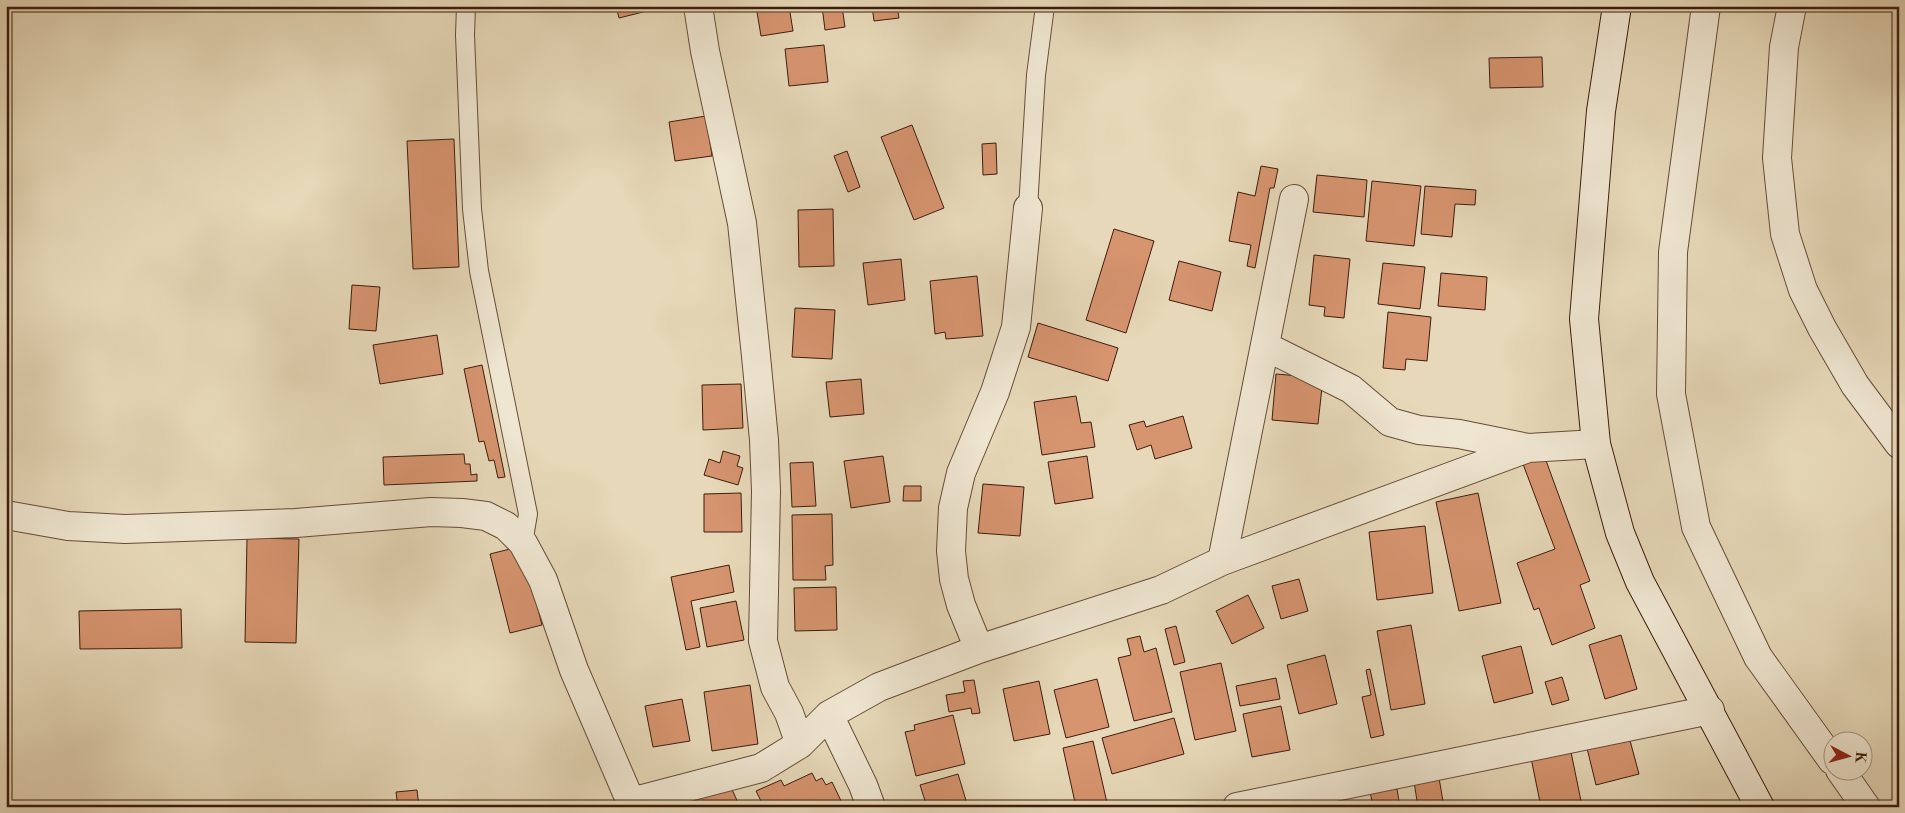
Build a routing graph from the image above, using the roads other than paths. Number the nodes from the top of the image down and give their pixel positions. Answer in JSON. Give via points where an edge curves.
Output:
{"nodes":[{"id":1,"x":466,"y":6,"type":"edge"},
{"id":2,"x":698,"y":6,"type":"edge"},
{"id":3,"x":1044,"y":6,"type":"edge"},
{"id":4,"x":1618,"y":6,"type":"edge"},
{"id":5,"x":1706,"y":6,"type":"edge"},
{"id":6,"x":1792,"y":6,"type":"edge"},
{"id":7,"x":1294,"y":199,"type":"dead end"},
{"id":8,"x":1028,"y":208,"type":"joint"},
{"id":9,"x":1265,"y":346,"type":"junction"},
{"id":10,"x":1596,"y":444,"type":"junction"},
{"id":11,"x":1899,"y":444,"type":"edge"},
{"id":12,"x":1528,"y":448,"type":"junction"},
{"id":13,"x":6,"y":515,"type":"edge"},
{"id":14,"x":523,"y":543,"type":"junction"},
{"id":15,"x":1222,"y":561,"type":"junction"},
{"id":16,"x":979,"y":649,"type":"junction"},
{"id":17,"x":1710,"y":710,"type":"junction"},
{"id":18,"x":829,"y":715,"type":"junction"},
{"id":19,"x":800,"y":744,"type":"junction"},
{"id":20,"x":1822,"y":746,"type":"edge"},
{"id":21,"x":1847,"y":780,"type":"edge"},
{"id":22,"x":631,"y":805,"type":"edge"},
{"id":23,"x":871,"y":807,"type":"edge"},
{"id":24,"x":1237,"y":807,"type":"edge"},
{"id":25,"x":1760,"y":807,"type":"edge"},
{"id":26,"x":1866,"y":807,"type":"edge"}],
"edges":[{"from":1,"to":14,"type":"lane","via":[[472,209],[479,271],[528,514]]},
{"from":2,"to":19,"type":"street","via":[[742,223],[756,356],[766,491],[763,641],[775,687]]},
{"from":3,"to":8,"type":"lane","via":[[1036,75]]},
{"from":4,"to":10,"type":"street","via":[[1601,111],[1584,319]]},
{"from":5,"to":20,"type":"street","via":[[1673,252],[1671,394],[1696,526],[1758,657]]},
{"from":6,"to":11,"type":"street","via":[[1784,47],[1777,158],[1785,234],[1803,290],[1822,328],[1855,385]]},
{"from":7,"to":9,"type":"street"},
{"from":8,"to":16,"type":"street","via":[[1016,327],[995,392],[961,473],[953,508],[951,551],[954,580]]},
{"from":9,"to":12,"type":"street","via":[[1351,389],[1390,422]]},
{"from":9,"to":15,"type":"street"},
{"from":10,"to":12,"type":"street"},
{"from":10,"to":17,"type":"street","via":[[1620,533],[1640,582]]},
{"from":12,"to":15,"type":"street"},
{"from":13,"to":14,"type":"street","via":[[68,526],[125,529],[462,513],[486,516],[506,526]]},
{"from":14,"to":22,"type":"street","via":[[543,580],[574,670]]},
{"from":15,"to":16,"type":"street","via":[[1161,590]]},
{"from":16,"to":18,"type":"street","via":[[879,687]]},
{"from":17,"to":24,"type":"street"},
{"from":17,"to":25,"type":"street"},
{"from":18,"to":19,"type":"street"},
{"from":18,"to":23,"type":"street"},
{"from":19,"to":22,"type":"street","via":[[761,768]]},
{"from":21,"to":26,"type":"street"}]}
